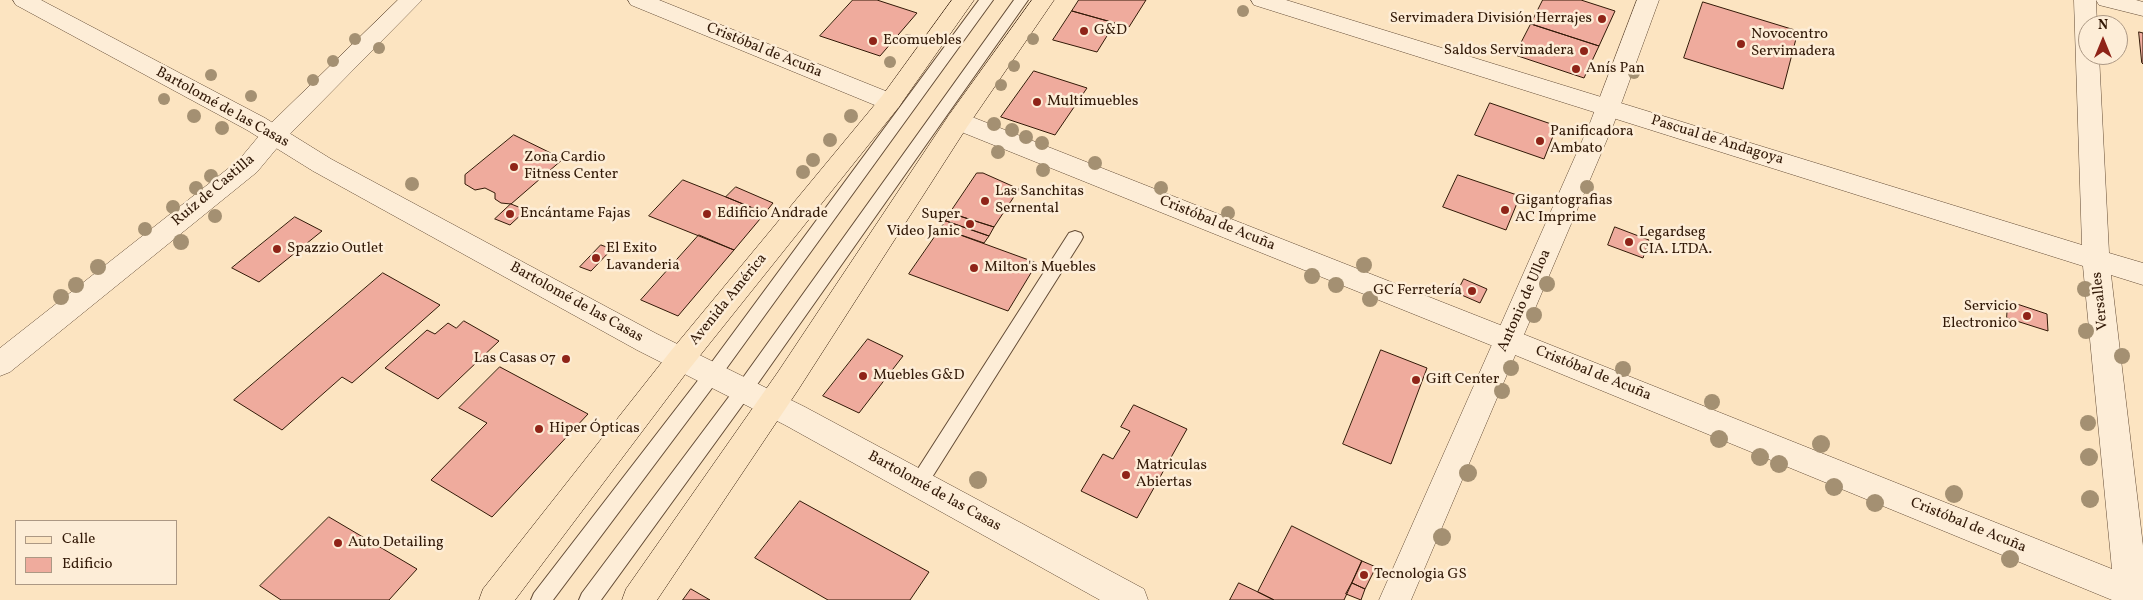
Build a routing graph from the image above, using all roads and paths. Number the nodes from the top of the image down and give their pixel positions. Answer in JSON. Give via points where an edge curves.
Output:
{"nodes":[{"id":1,"x":411,"y":0,"type":"edge"},
{"id":2,"x":639,"y":0,"type":"edge"},
{"id":3,"x":963,"y":0,"type":"edge"},
{"id":4,"x":986,"y":0,"type":"edge"},
{"id":5,"x":1021,"y":0,"type":"edge"},
{"id":6,"x":1043,"y":0,"type":"edge"},
{"id":7,"x":1262,"y":0,"type":"edge"},
{"id":8,"x":1648,"y":0,"type":"edge"},
{"id":9,"x":2085,"y":0,"type":"edge"},
{"id":10,"x":2107,"y":0,"type":"edge"},
{"id":11,"x":27,"y":1,"type":"edge"},
{"id":12,"x":2143,"y":9,"type":"edge"},
{"id":13,"x":890,"y":102,"type":"junction"},
{"id":14,"x":1608,"y":107,"type":"junction"},
{"id":15,"x":958,"y":121,"type":"junction"},
{"id":16,"x":273,"y":136,"type":"junction"},
{"id":17,"x":1074,"y":237,"type":"dead end"},
{"id":18,"x":2096,"y":261,"type":"junction"},
{"id":19,"x":2143,"y":274,"type":"edge"},
{"id":20,"x":1508,"y":340,"type":"junction"},
{"id":21,"x":680,"y":360,"type":"junction"},
{"id":22,"x":0,"y":364,"type":"edge"},
{"id":23,"x":712,"y":375,"type":"junction"},
{"id":24,"x":743,"y":391,"type":"junction"},
{"id":25,"x":771,"y":404,"type":"junction"},
{"id":26,"x":918,"y":484,"type":"junction"},
{"id":27,"x":2133,"y":596,"type":"edge"},
{"id":28,"x":495,"y":600,"type":"edge"},
{"id":29,"x":541,"y":600,"type":"edge"},
{"id":30,"x":589,"y":600,"type":"edge"},
{"id":31,"x":638,"y":600,"type":"edge"},
{"id":32,"x":1132,"y":600,"type":"edge"},
{"id":33,"x":1396,"y":600,"type":"edge"}],
"edges":[{"from":1,"to":16,"type":"street","name":"Ruíz de Castilla"},
{"from":2,"to":13,"type":"street","name":"Cristóbal de Acuña"},
{"from":3,"to":13,"type":"main road","name":"Avenida América"},
{"from":4,"to":23,"type":"lane"},
{"from":5,"to":24,"type":"lane"},
{"from":6,"to":15,"type":"main road"},
{"from":7,"to":14,"type":"street","name":"Pascual de Andagoya"},
{"from":8,"to":14,"type":"street","name":"Antonio de Ulloa"},
{"from":9,"to":18,"type":"street","name":"Versalles"},
{"from":10,"to":12,"type":"street"},
{"from":11,"to":16,"type":"street","name":"Bartolomé de las Casas"},
{"from":13,"to":21,"type":"main road","name":"Avenida América"},
{"from":14,"to":18,"type":"street","name":"Pascual de Andagoya"},
{"from":14,"to":20,"type":"street","name":"Antonio de Ulloa"},
{"from":15,"to":20,"type":"street","name":"Cristóbal de Acuña"},
{"from":15,"to":25,"type":"main road"},
{"from":16,"to":21,"type":"street","name":"Bartolomé de las Casas"},
{"from":16,"to":22,"type":"street","name":"Ruíz de Castilla","via":[[248,166]]},
{"from":17,"to":26,"type":"lane"},
{"from":18,"to":19,"type":"street","name":"Pascual de Andagoya"},
{"from":18,"to":27,"type":"street","name":"Versalles"},
{"from":20,"to":27,"type":"street","name":"Cristóbal de Acuña","via":[[2067,566]]},
{"from":20,"to":33,"type":"street","name":"Antonio de Ulloa"},
{"from":21,"to":23,"type":"street","name":"Bartolomé de las Casas"},
{"from":21,"to":28,"type":"main road","name":"Avenida América"},
{"from":23,"to":24,"type":"street","name":"Bartolomé de las Casas"},
{"from":23,"to":29,"type":"lane"},
{"from":24,"to":25,"type":"street","name":"Bartolomé de las Casas"},
{"from":24,"to":30,"type":"lane"},
{"from":25,"to":26,"type":"street","name":"Bartolomé de las Casas"},
{"from":25,"to":31,"type":"main road"},
{"from":26,"to":32,"type":"street","name":"Bartolomé de las Casas"}]}
